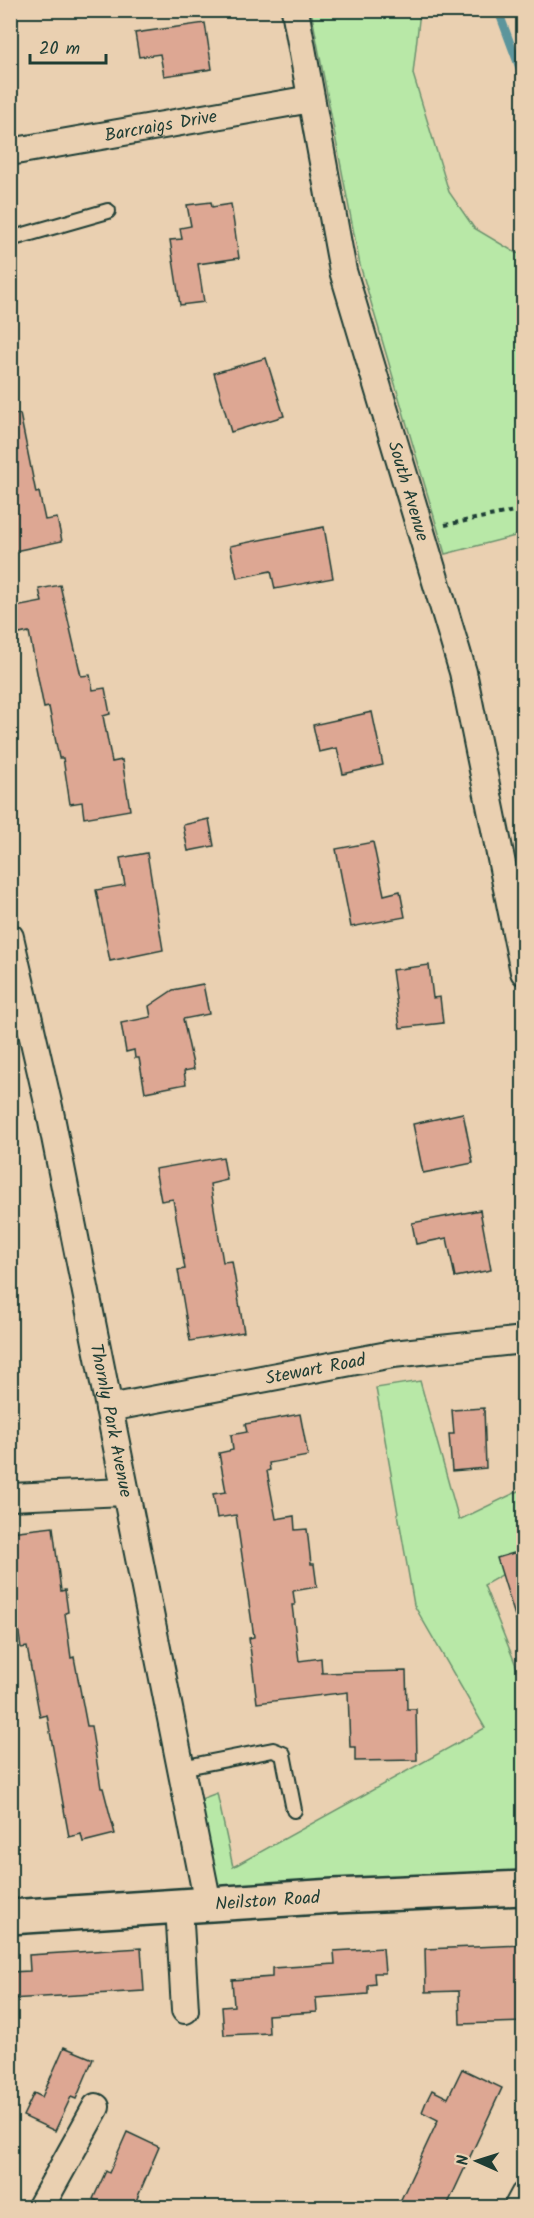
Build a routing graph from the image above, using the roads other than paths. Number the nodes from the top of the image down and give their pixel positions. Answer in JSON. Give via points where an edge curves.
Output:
{"nodes":[{"id":1,"x":295,"y":10,"type":"edge"},
{"id":2,"x":311,"y":99,"type":"junction"},
{"id":3,"x":10,"y":152,"type":"edge"},
{"id":4,"x":108,"y":211,"type":"dead end"},
{"id":5,"x":10,"y":238,"type":"edge"},
{"id":6,"x":10,"y":938,"type":"edge"},
{"id":7,"x":524,"y":972,"type":"edge"},
{"id":8,"x":524,"y":1340,"type":"edge"},
{"id":9,"x":109,"y":1408,"type":"junction"},
{"id":10,"x":125,"y":1492,"type":"junction"},
{"id":11,"x":10,"y":1497,"type":"edge"},
{"id":12,"x":181,"y":1768,"type":"junction"},
{"id":13,"x":294,"y":1810,"type":"dead end"},
{"id":14,"x":524,"y":1887,"type":"edge"},
{"id":15,"x":193,"y":1905,"type":"junction"},
{"id":16,"x":10,"y":1917,"type":"edge"},
{"id":17,"x":185,"y":2010,"type":"dead end"},
{"id":18,"x":96,"y":2107,"type":"dead end"},
{"id":19,"x":524,"y":2195,"type":"edge"},
{"id":20,"x":39,"y":2208,"type":"edge"},
{"id":21,"x":517,"y":2208,"type":"edge"}],
"edges":[{"from":1,"to":2,"type":"street","name":"South Avenue"},
{"from":2,"to":3,"type":"street","name":"Barcraigs Drive"},
{"from":2,"to":7,"type":"street","name":"South Avenue","via":[[343,271],[463,672]]},
{"from":4,"to":5,"type":"lane"},
{"from":6,"to":9,"type":"street","name":"Thornly Park Avenue","via":[[49,1107]]},
{"from":8,"to":9,"type":"street","name":"Stewart Road","via":[[393,1354]]},
{"from":9,"to":10,"type":"street","name":"Thornly Park Avenue"},
{"from":10,"to":11,"type":"street"},
{"from":10,"to":12,"type":"street","name":"Thornly Park Avenue"},
{"from":12,"to":13,"type":"lane","via":[[273,1750],[283,1754]]},
{"from":12,"to":15,"type":"street","name":"Thornly Park Avenue"},
{"from":14,"to":15,"type":"main road","name":"Neilston Road"},
{"from":15,"to":16,"type":"main road","name":"Neilston Road"},
{"from":15,"to":17,"type":"street","name":"Thornly Park Avenue"},
{"from":18,"to":20,"type":"street"},
{"from":19,"to":21,"type":"street"}]}
